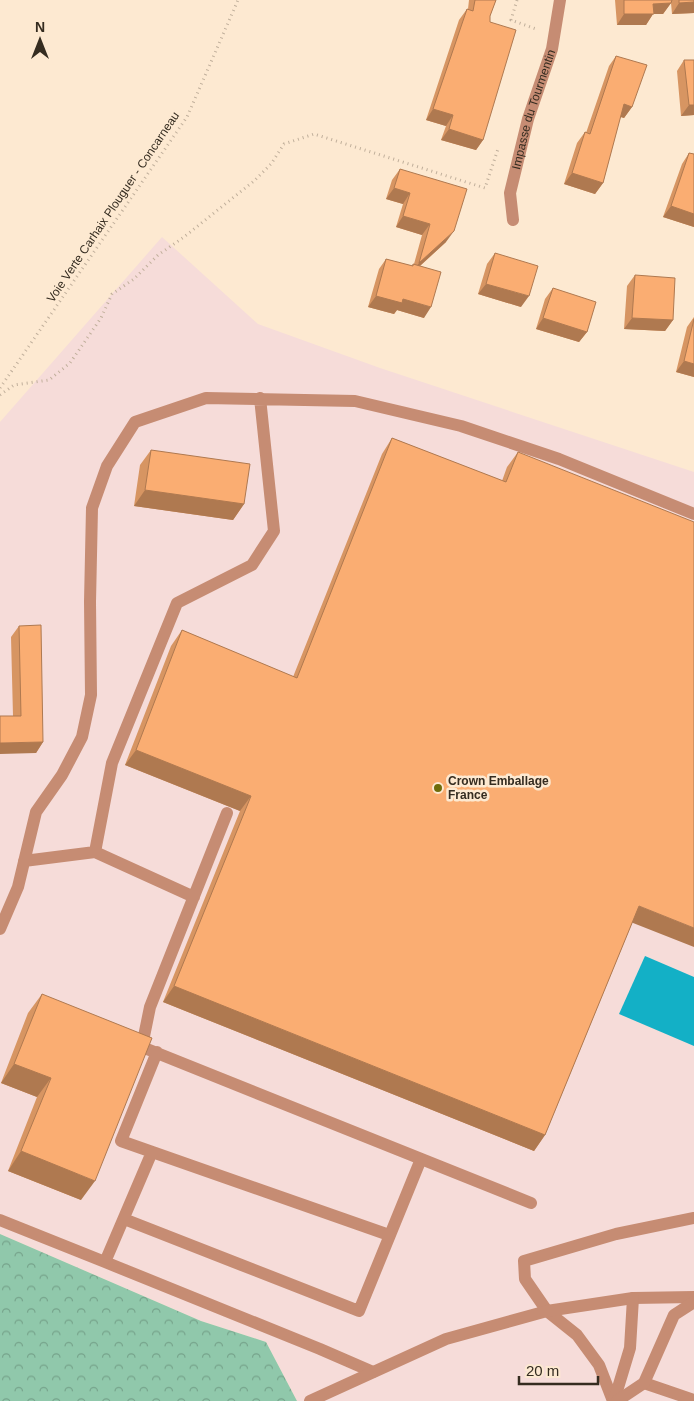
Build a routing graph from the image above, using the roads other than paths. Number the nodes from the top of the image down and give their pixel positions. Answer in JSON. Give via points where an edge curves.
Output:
{"nodes":[{"id":1,"x":560,"y":0,"type":"edge"},
{"id":2,"x":513,"y":220,"type":"dead end"},
{"id":3,"x":260,"y":398,"type":"junction"},
{"id":4,"x":694,"y":514,"type":"edge"},
{"id":5,"x":227,"y":814,"type":"dead end"},
{"id":6,"x":95,"y":852,"type":"junction"},
{"id":7,"x":24,"y":861,"type":"junction"},
{"id":8,"x":194,"y":896,"type":"junction"},
{"id":9,"x":0,"y":930,"type":"edge"},
{"id":10,"x":116,"y":1037,"type":"edge"},
{"id":11,"x":142,"y":1046,"type":"junction"},
{"id":12,"x":157,"y":1052,"type":"junction"},
{"id":13,"x":152,"y":1152,"type":"junction"},
{"id":14,"x":421,"y":1159,"type":"junction"},
{"id":15,"x":531,"y":1203,"type":"dead end"},
{"id":16,"x":694,"y":1218,"type":"edge"},
{"id":17,"x":124,"y":1219,"type":"junction"},
{"id":18,"x":0,"y":1220,"type":"edge"},
{"id":19,"x":389,"y":1235,"type":"junction"},
{"id":20,"x":105,"y":1262,"type":"junction"},
{"id":21,"x":694,"y":1297,"type":"edge"},
{"id":22,"x":633,"y":1298,"type":"junction"},
{"id":23,"x":694,"y":1302,"type":"edge"},
{"id":24,"x":547,"y":1311,"type":"junction"},
{"id":25,"x":373,"y":1372,"type":"junction"},
{"id":26,"x":644,"y":1383,"type":"junction"},
{"id":27,"x":686,"y":1399,"type":"edge"},
{"id":28,"x":310,"y":1401,"type":"edge"},
{"id":29,"x":615,"y":1401,"type":"edge"}],
"edges":[{"from":1,"to":2,"type":"street","name":"Impasse du Tourmentin","via":[[552,49],[528,119],[510,192]]},
{"from":3,"to":4,"type":"street","via":[[355,401],[461,426],[560,459]]},
{"from":3,"to":6,"type":"street","via":[[274,531],[252,565],[177,602],[112,763]]},
{"from":3,"to":7,"type":"street","via":[[206,398],[135,422],[107,466],[92,508],[91,695],[82,737],[62,775],[36,812]]},
{"from":5,"to":8,"type":"street"},
{"from":6,"to":7,"type":"street"},
{"from":6,"to":8,"type":"street"},
{"from":7,"to":9,"type":"street","via":[[18,887]]},
{"from":8,"to":11,"type":"street","via":[[150,1007]]},
{"from":10,"to":11,"type":"street"},
{"from":11,"to":12,"type":"street"},
{"from":12,"to":13,"type":"street","via":[[121,1141]]},
{"from":12,"to":14,"type":"street"},
{"from":13,"to":17,"type":"street"},
{"from":13,"to":19,"type":"street"},
{"from":14,"to":15,"type":"street"},
{"from":14,"to":19,"type":"street"},
{"from":16,"to":24,"type":"street","via":[[616,1234],[524,1261],[525,1279]]},
{"from":17,"to":19,"type":"street","via":[[359,1311]]},
{"from":17,"to":20,"type":"street"},
{"from":18,"to":20,"type":"street"},
{"from":20,"to":25,"type":"street"},
{"from":21,"to":22,"type":"street"},
{"from":22,"to":24,"type":"street"},
{"from":22,"to":29,"type":"street","via":[[630,1348]]},
{"from":23,"to":26,"type":"street","via":[[674,1315]]},
{"from":24,"to":25,"type":"street","via":[[446,1340]]},
{"from":24,"to":29,"type":"street","via":[[577,1335],[599,1364]]},
{"from":25,"to":28,"type":"street"},
{"from":26,"to":27,"type":"street"},
{"from":26,"to":29,"type":"street"}]}
